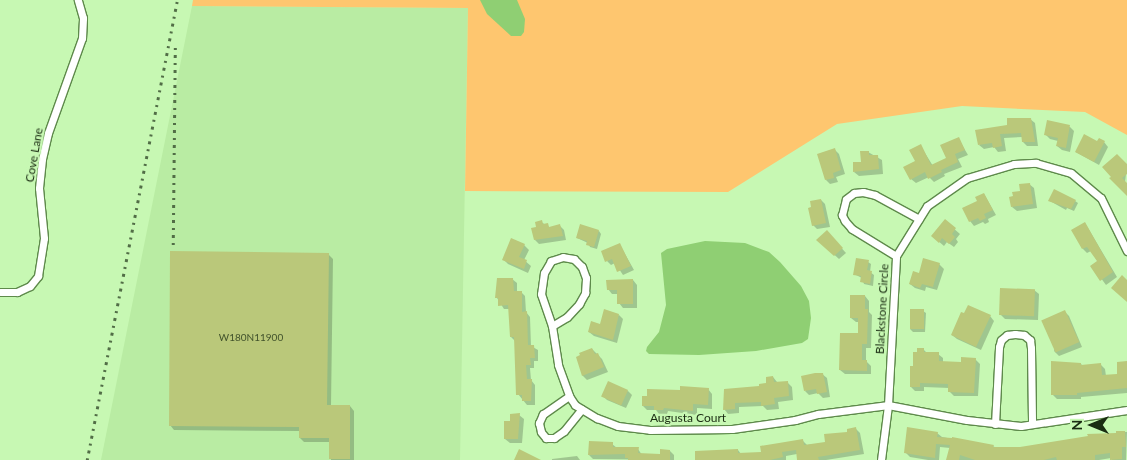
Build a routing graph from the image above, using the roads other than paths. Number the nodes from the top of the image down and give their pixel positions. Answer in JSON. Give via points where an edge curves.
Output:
{"nodes":[{"id":1,"x":78,"y":0,"type":"edge"},
{"id":2,"x":919,"y":219,"type":"junction"},
{"id":3,"x":1124,"y":240,"type":"edge"},
{"id":4,"x":1127,"y":251,"type":"edge"},
{"id":5,"x":896,"y":256,"type":"junction"},
{"id":6,"x":0,"y":292,"type":"edge"},
{"id":7,"x":552,"y":326,"type":"junction"},
{"id":8,"x":569,"y":396,"type":"junction"},
{"id":9,"x":888,"y":405,"type":"junction"},
{"id":10,"x":582,"y":409,"type":"junction"},
{"id":11,"x":1127,"y":410,"type":"edge"},
{"id":12,"x":995,"y":424,"type":"junction"},
{"id":13,"x":1032,"y":424,"type":"junction"},
{"id":14,"x":881,"y":460,"type":"edge"}],
"edges":[{"from":1,"to":6,"type":"street","name":"Cove Lane","via":[[83,18],[82,38],[54,113],[42,159],[39,188],[44,238],[38,276],[30,286],[17,292]]},
{"from":2,"to":3,"type":"street","name":"Blackstone Circle","via":[[927,206],[968,178],[1014,164],[1036,163],[1071,173],[1101,198]]},
{"from":2,"to":5,"type":"street","name":"Blackstone Circle"},
{"from":2,"to":5,"type":"street","via":[[875,195],[854,193],[846,199],[842,215],[852,229]]},
{"from":3,"to":4,"type":"street","name":"Blackstone Circle"},
{"from":5,"to":9,"type":"street","name":"Blackstone Circle"},
{"from":7,"to":7,"type":"street","name":"Augusta Court","via":[[579,304],[584,293],[586,278],[574,259],[564,257],[551,261],[544,273],[541,294]]},
{"from":7,"to":8,"type":"street","name":"Augusta Court","via":[[558,365]]},
{"from":8,"to":10,"type":"street","name":"Augusta Court"},
{"from":8,"to":10,"type":"street","via":[[543,414],[539,423],[546,438],[554,438],[564,431]]},
{"from":9,"to":10,"type":"street","name":"Augusta Court","via":[[732,429],[650,430],[618,426]]},
{"from":9,"to":12,"type":"street"},
{"from":9,"to":14,"type":"street","name":"Blackstone Circle"},
{"from":11,"to":13,"type":"street"},
{"from":12,"to":13,"type":"street"},
{"from":12,"to":13,"type":"street","via":[[999,347],[1001,340],[1015,334],[1030,340]]}]}
